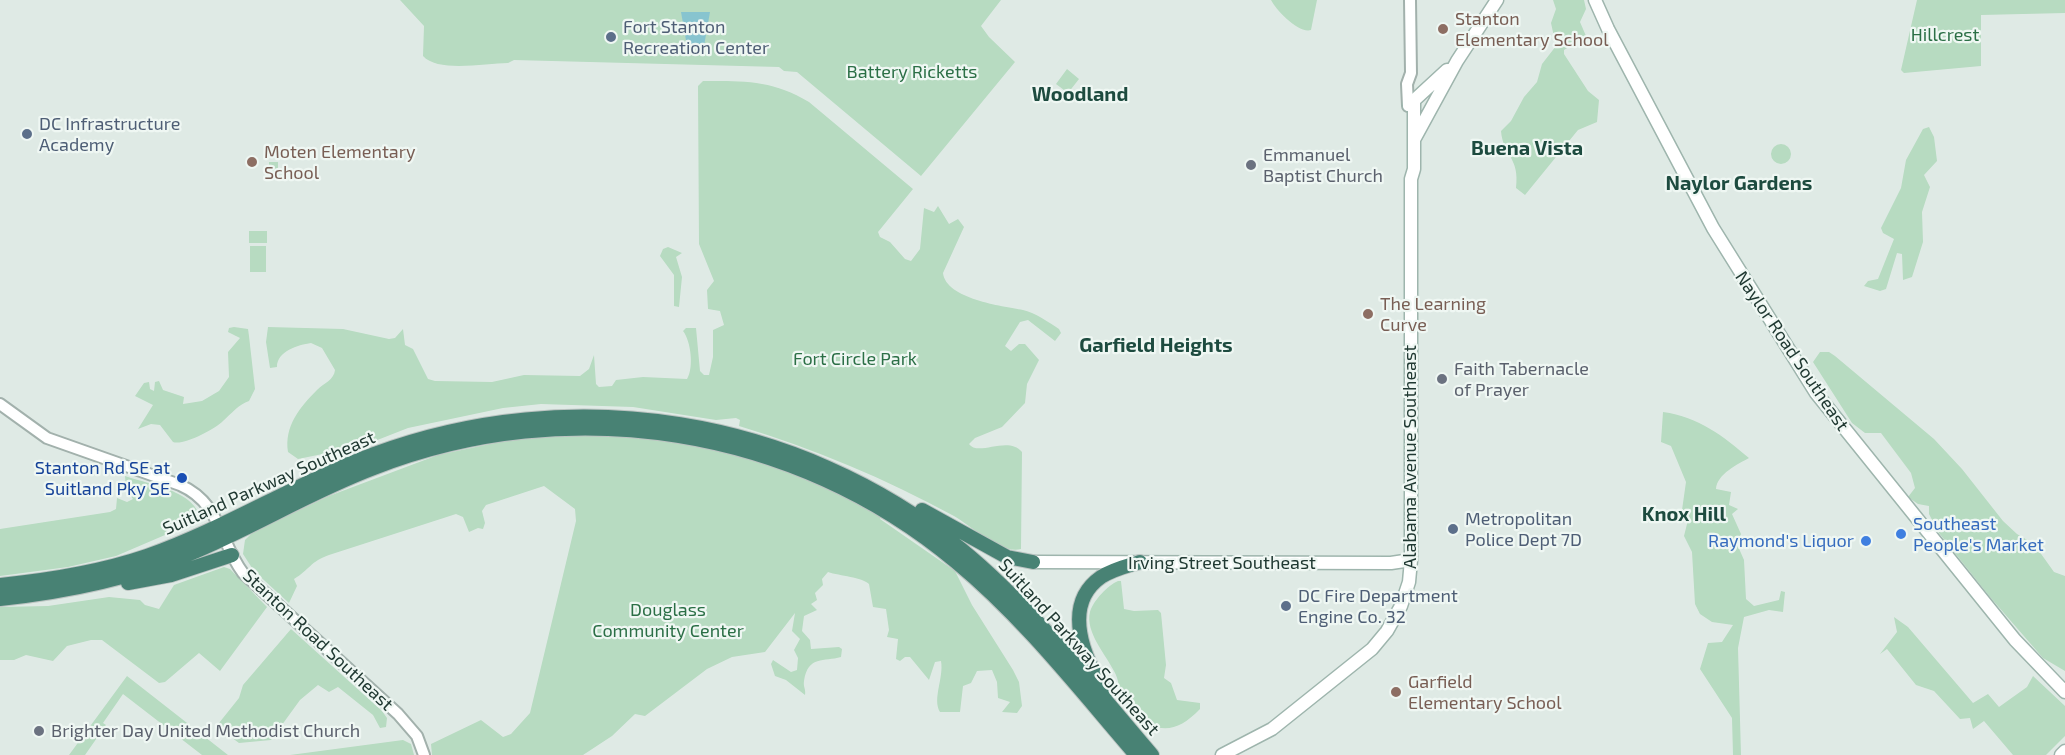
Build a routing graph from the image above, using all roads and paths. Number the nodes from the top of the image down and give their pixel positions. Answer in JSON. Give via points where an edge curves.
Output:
{"nodes":[{"id":1,"x":1410,"y":0,"type":"edge"},
{"id":2,"x":1497,"y":0,"type":"edge"},
{"id":3,"x":1595,"y":0,"type":"edge"},
{"id":4,"x":1457,"y":61,"type":"junction"},
{"id":5,"x":1411,"y":103,"type":"junction"},
{"id":6,"x":1414,"y":140,"type":"junction"},
{"id":7,"x":1411,"y":179,"type":"junction"},
{"id":8,"x":0,"y":404,"type":"edge"},
{"id":9,"x":851,"y":478,"type":"junction"},
{"id":10,"x":221,"y":532,"type":"junction"},
{"id":11,"x":231,"y":555,"type":"junction"},
{"id":12,"x":1411,"y":560,"type":"junction"},
{"id":13,"x":1033,"y":562,"type":"joint"},
{"id":14,"x":1140,"y":562,"type":"junction"},
{"id":15,"x":0,"y":585,"type":"edge"},
{"id":16,"x":81,"y":588,"type":"junction"},
{"id":17,"x":0,"y":599,"type":"edge"},
{"id":18,"x":2051,"y":676,"type":"junction"},
{"id":19,"x":2065,"y":681,"type":"edge"},
{"id":20,"x":2065,"y":692,"type":"edge"},
{"id":21,"x":1144,"y":751,"type":"edge"},
{"id":22,"x":2065,"y":751,"type":"edge"},
{"id":23,"x":424,"y":755,"type":"edge"},
{"id":24,"x":1222,"y":755,"type":"edge"},
{"id":25,"x":2061,"y":755,"type":"edge"}],
"edges":[{"from":1,"to":5,"type":"street"},
{"from":2,"to":4,"type":"main road","name":"Alabama Avenue Southeast"},
{"from":3,"to":18,"type":"main road","name":"Naylor Road Southeast","via":[[1713,228],[1810,384],[2001,623]]},
{"from":4,"to":5,"type":"main road","name":"Alabama Avenue Southeast"},
{"from":4,"to":6,"type":"main road","name":"Alabama Avenue Southeast"},
{"from":5,"to":6,"type":"main road","name":"Alabama Avenue Southeast"},
{"from":5,"to":7,"type":"main road","name":"Alabama Avenue Southeast"},
{"from":6,"to":7,"type":"main road","name":"Alabama Avenue Southeast"},
{"from":7,"to":12,"type":"main road","name":"Alabama Avenue Southeast"},
{"from":8,"to":10,"type":"street","name":"Stanton Road Southeast","via":[[47,438],[191,490],[208,505]]},
{"from":9,"to":10,"type":"highway","name":"Suitland Parkway Southeast","via":[[768,444],[693,426],[615,416],[538,417],[473,426],[400,445],[329,472]]},
{"from":9,"to":13,"type":"highway","via":[[884,489],[1002,555]]},
{"from":9,"to":21,"type":"highway","name":"Suitland Parkway Southeast","via":[[916,515],[984,569],[1028,613]]},
{"from":10,"to":11,"type":"street","name":"Stanton Road Southeast"},
{"from":10,"to":15,"type":"highway","name":"Suitland Parkway Southeast","via":[[120,564]]},
{"from":10,"to":16,"type":"highway","name":"Suitland Parkway Southeast","via":[[155,567]]},
{"from":10,"to":21,"type":"highway","name":"Suitland Parkway Southeast","via":[[370,469],[474,438],[584,428],[650,431],[712,441],[823,478],[888,512],[929,540],[1003,605]]},
{"from":11,"to":16,"type":"highway","via":[[150,580]]},
{"from":11,"to":23,"type":"street","name":"Stanton Road Southeast","via":[[249,579],[406,723]]},
{"from":12,"to":14,"type":"main road","name":"Irving Street Southeast"},
{"from":12,"to":24,"type":"main road","name":"Alabama Avenue Southeast","via":[[1401,606],[1372,649],[1272,729]]},
{"from":13,"to":14,"type":"main road","name":"Irving Street Southeast"},
{"from":14,"to":21,"type":"highway","via":[[1111,572],[1093,584],[1083,602],[1079,622],[1083,646],[1094,671]]},
{"from":16,"to":17,"type":"highway","name":"Suitland Parkway Southeast"},
{"from":18,"to":19,"type":"main road"},
{"from":18,"to":20,"type":"main road","name":"Naylor Road Southeast"},
{"from":22,"to":25,"type":"main road"}]}
